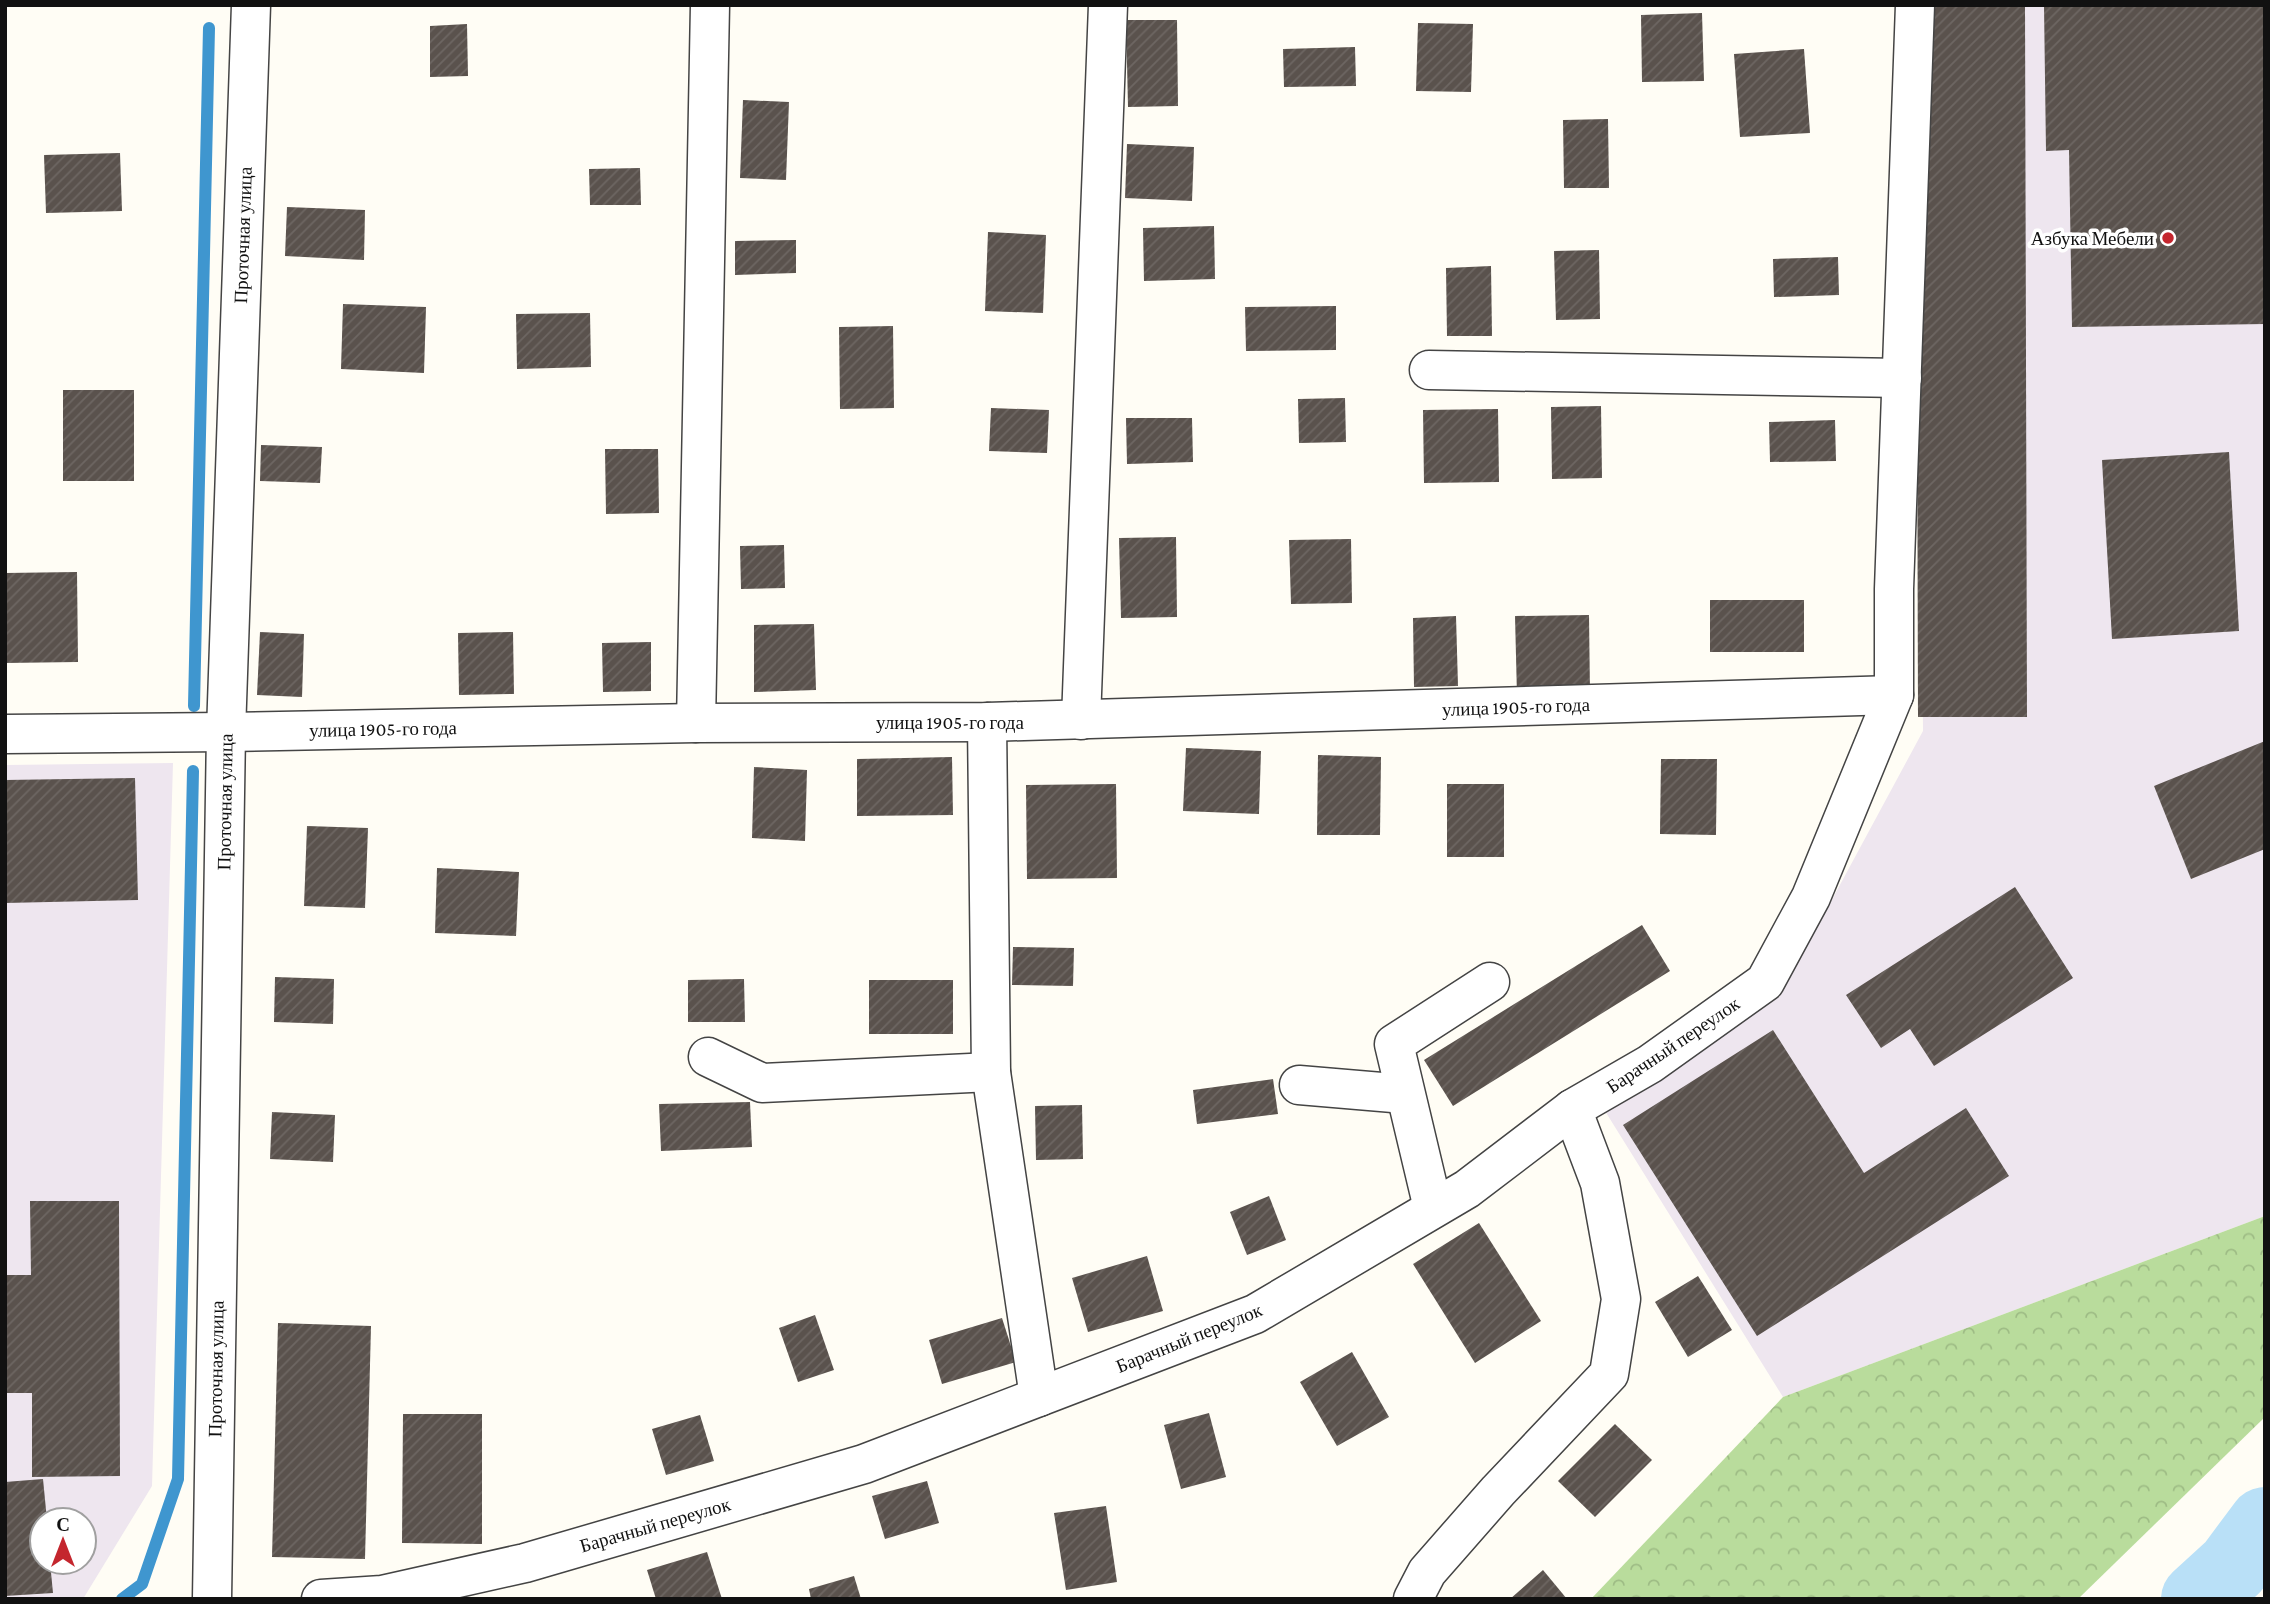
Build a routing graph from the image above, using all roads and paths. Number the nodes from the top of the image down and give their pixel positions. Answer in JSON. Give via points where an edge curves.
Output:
{"nodes":[{"id":1,"x":251,"y":5,"type":"edge"},
{"id":2,"x":710,"y":5,"type":"edge"},
{"id":3,"x":1108,"y":5,"type":"edge"},
{"id":4,"x":1915,"y":5,"type":"edge"},
{"id":5,"x":1429,"y":370,"type":"dead end"},
{"id":6,"x":1902,"y":378,"type":"junction"},
{"id":7,"x":1894,"y":695,"type":"junction"},
{"id":8,"x":1081,"y":720,"type":"junction"},
{"id":9,"x":987,"y":722,"type":"junction"},
{"id":10,"x":696,"y":723,"type":"junction"},
{"id":11,"x":226,"y":732,"type":"junction"},
{"id":12,"x":5,"y":734,"type":"edge"},
{"id":13,"x":1490,"y":982,"type":"dead end"},
{"id":14,"x":708,"y":1057,"type":"dead end"},
{"id":15,"x":991,"y":1072,"type":"junction"},
{"id":16,"x":1299,"y":1085,"type":"dead end"},
{"id":17,"x":1405,"y":1094,"type":"junction"},
{"id":18,"x":1572,"y":1109,"type":"junction"},
{"id":19,"x":1433,"y":1208,"type":"junction"},
{"id":20,"x":1039,"y":1397,"type":"junction"},
{"id":21,"x":212,"y":1599,"type":"edge"},
{"id":22,"x":321,"y":1599,"type":"edge"},
{"id":23,"x":1413,"y":1599,"type":"edge"}],
"edges":[{"from":1,"to":11,"type":"street","name":"Проточная улица"},
{"from":2,"to":10,"type":"street"},
{"from":3,"to":8,"type":"street"},
{"from":4,"to":6,"type":"street"},
{"from":5,"to":6,"type":"street"},
{"from":6,"to":7,"type":"street"},
{"from":7,"to":8,"type":"street","name":"улица 1905-го года"},
{"from":7,"to":18,"type":"street","name":"Барачный переулок","via":[[1811,897],[1766,982],[1650,1064]]},
{"from":8,"to":9,"type":"street","name":"улица 1905-го года"},
{"from":9,"to":10,"type":"street","name":"улица 1905-го года"},
{"from":9,"to":15,"type":"street"},
{"from":10,"to":11,"type":"street","name":"улица 1905-го года"},
{"from":11,"to":12,"type":"street","name":"улица 1905-го года"},
{"from":11,"to":21,"type":"street","name":"Проточная улица"},
{"from":13,"to":17,"type":"street","via":[[1394,1044]]},
{"from":14,"to":15,"type":"street","via":[[762,1083]]},
{"from":15,"to":20,"type":"street"},
{"from":16,"to":17,"type":"street"},
{"from":17,"to":19,"type":"street"},
{"from":18,"to":19,"type":"street","name":"Барачный переулок"},
{"from":18,"to":23,"type":"street","via":[[1600,1183],[1621,1299],[1609,1374],[1427,1572]]},
{"from":19,"to":20,"type":"street","name":"Барачный переулок","via":[[1255,1314]]},
{"from":20,"to":22,"type":"street","name":"Барачный переулок","via":[[864,1464],[525,1563],[382,1595]]}]}
